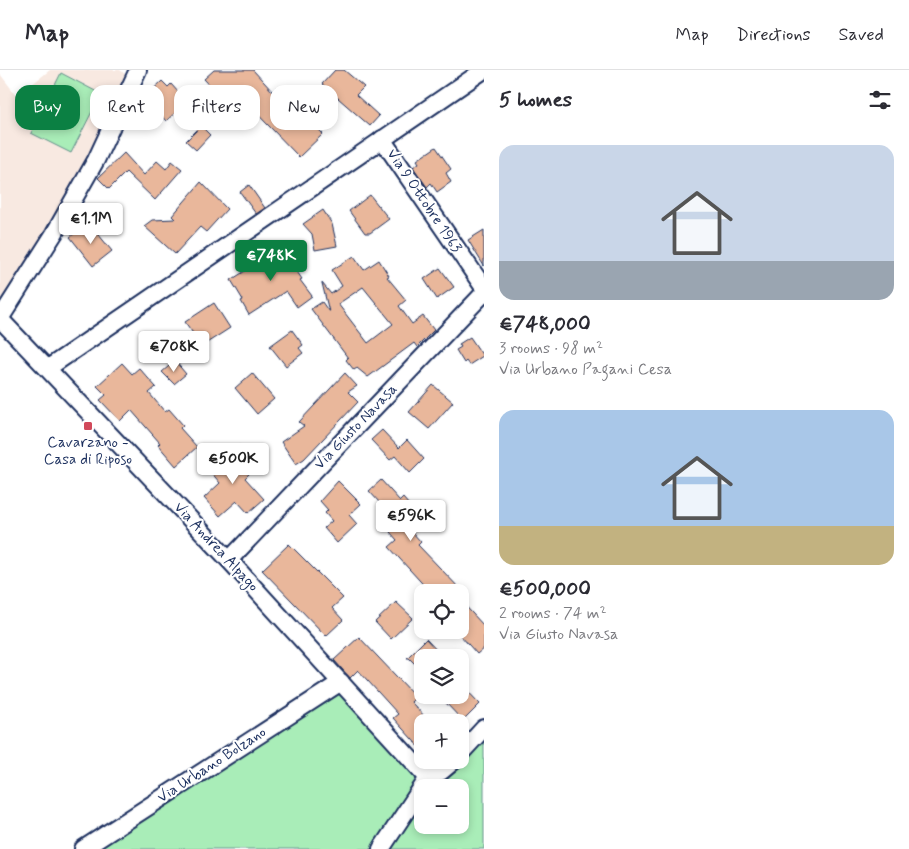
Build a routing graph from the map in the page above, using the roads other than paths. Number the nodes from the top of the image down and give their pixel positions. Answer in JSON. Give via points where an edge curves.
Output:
{"nodes":[{"id":1,"x":138,"y":70,"type":"edge"},
{"id":2,"x":484,"y":70,"type":"edge"},
{"id":3,"x":382,"y":139,"type":"junction"},
{"id":4,"x":484,"y":288,"type":"edge"},
{"id":5,"x":484,"y":293,"type":"edge"},
{"id":6,"x":0,"y":319,"type":"edge"},
{"id":7,"x":48,"y":368,"type":"junction"},
{"id":8,"x":229,"y":560,"type":"junction"},
{"id":9,"x":340,"y":682,"type":"junction"},
{"id":10,"x":484,"y":728,"type":"edge"},
{"id":11,"x":469,"y":744,"type":"edge"},
{"id":12,"x":444,"y":769,"type":"edge"},
{"id":13,"x":428,"y":778,"type":"junction"},
{"id":14,"x":83,"y":849,"type":"edge"},
{"id":15,"x":381,"y":849,"type":"edge"}],
"edges":[{"from":1,"to":6,"type":"street","via":[[54,234]]},
{"from":2,"to":3,"type":"street"},
{"from":3,"to":4,"type":"street","name":"Via 9 Ottobre 1963"},
{"from":3,"to":7,"type":"street"},
{"from":5,"to":8,"type":"street","name":"Via Giusto Navasa"},
{"from":6,"to":7,"type":"street","name":"Via Andrea Alpago"},
{"from":7,"to":8,"type":"street","name":"Via Andrea Alpago"},
{"from":8,"to":9,"type":"street","name":"Via Andrea Alpago"},
{"from":9,"to":13,"type":"street","name":"Via Andrea Alpago"},
{"from":9,"to":14,"type":"street","name":"Via Urbano Bolzano"},
{"from":10,"to":11,"type":"street"},
{"from":12,"to":13,"type":"street"},
{"from":13,"to":15,"type":"street"}]}
